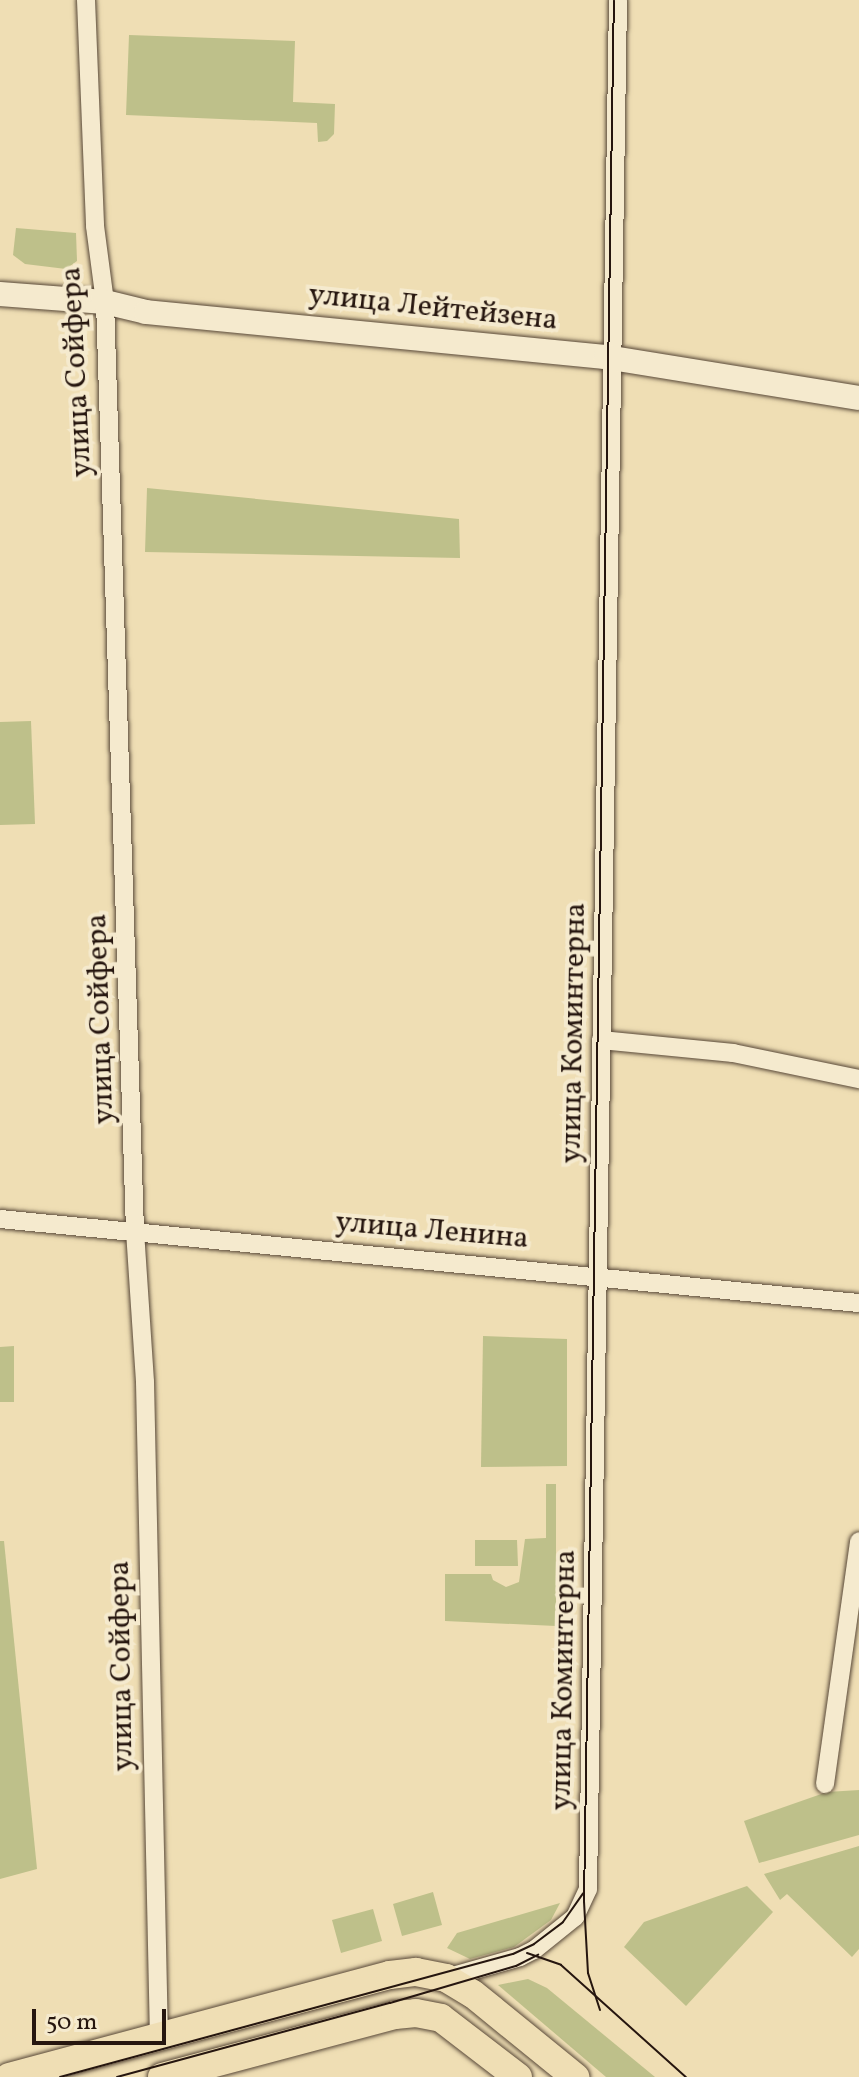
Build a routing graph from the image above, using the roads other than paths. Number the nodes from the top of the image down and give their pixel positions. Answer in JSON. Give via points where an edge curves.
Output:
{"nodes":[{"id":1,"x":86,"y":0,"type":"edge"},
{"id":2,"x":618,"y":0,"type":"edge"},
{"id":3,"x":0,"y":294,"type":"edge"},
{"id":4,"x":105,"y":302,"type":"junction"},
{"id":5,"x":610,"y":357,"type":"junction"},
{"id":6,"x":859,"y":398,"type":"edge"},
{"id":7,"x":601,"y":1040,"type":"junction"},
{"id":8,"x":859,"y":1079,"type":"edge"},
{"id":9,"x":0,"y":1219,"type":"edge"},
{"id":10,"x":135,"y":1231,"type":"junction"},
{"id":11,"x":600,"y":1275,"type":"junction"},
{"id":12,"x":859,"y":1303,"type":"edge"},
{"id":13,"x":859,"y":1541,"type":"edge"},
{"id":14,"x":825,"y":1784,"type":"dead end"},
{"id":15,"x":446,"y":1978,"type":"junction"},
{"id":16,"x":159,"y":2037,"type":"junction"},
{"id":17,"x":240,"y":2067,"type":"edge"},
{"id":18,"x":9,"y":2077,"type":"edge"},
{"id":19,"x":162,"y":2077,"type":"edge"},
{"id":20,"x":518,"y":2077,"type":"edge"},
{"id":21,"x":575,"y":2077,"type":"edge"}],
"edges":[{"from":1,"to":4,"type":"street","name":"улица Сойфера","via":[[95,226]]},
{"from":2,"to":5,"type":"street","name":"улица Коминтерна"},
{"from":3,"to":4,"type":"street","name":"улица Лейтейзена"},
{"from":4,"to":5,"type":"street","name":"улица Лейтейзена","via":[[146,312]]},
{"from":4,"to":10,"type":"street","name":"улица Сойфера"},
{"from":5,"to":6,"type":"street","name":"улица Лейтейзена"},
{"from":5,"to":7,"type":"street","name":"улица Коминтерна"},
{"from":7,"to":8,"type":"street","via":[[733,1053]]},
{"from":7,"to":11,"type":"street","name":"улица Коминтерна"},
{"from":9,"to":10,"type":"street","name":"улица Ленина"},
{"from":10,"to":11,"type":"street","name":"улица Ленина"},
{"from":10,"to":16,"type":"street","name":"улица Сойфера","via":[[145,1382]]},
{"from":11,"to":12,"type":"street","name":"улица Ленина"},
{"from":11,"to":15,"type":"street","name":"улица Коминтерна","via":[[588,1889],[575,1917],[534,1950]]},
{"from":13,"to":14,"type":"street"},
{"from":15,"to":16,"type":"main road","via":[[416,1972],[390,1975]]},
{"from":15,"to":21,"type":"main road"},
{"from":16,"to":18,"type":"main road"},
{"from":17,"to":19,"type":"main road"},
{"from":17,"to":20,"type":"main road","via":[[395,2015],[416,2013],[441,2018]]}]}
